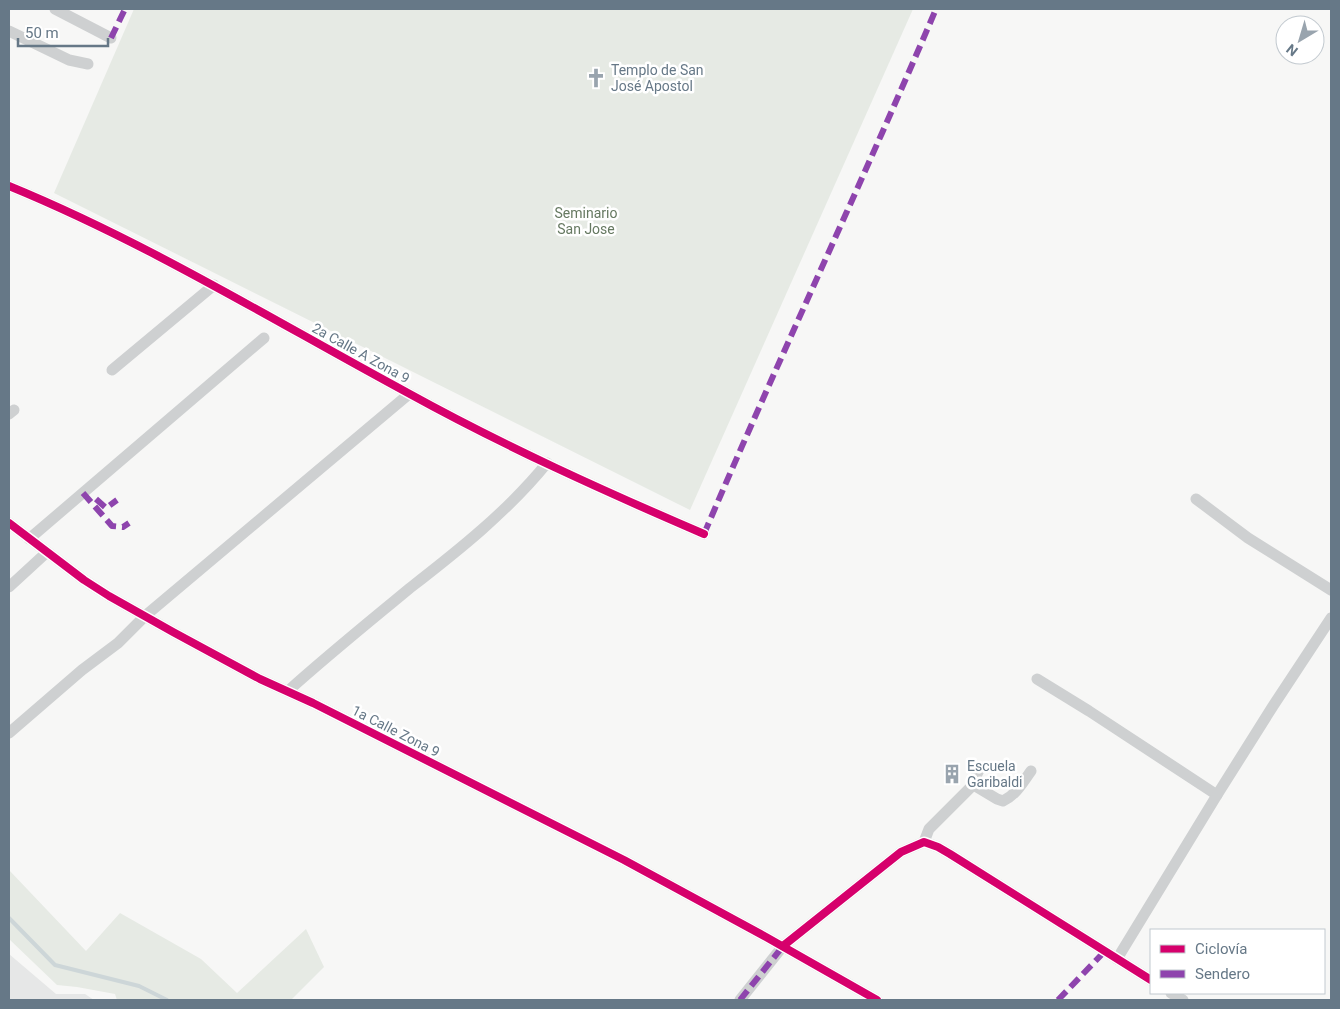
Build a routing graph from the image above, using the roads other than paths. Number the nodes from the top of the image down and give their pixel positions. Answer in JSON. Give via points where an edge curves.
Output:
{"nodes":[{"id":1,"x":55,"y":9,"type":"edge"},
{"id":2,"x":9,"y":31,"type":"edge"},
{"id":3,"x":111,"y":38,"type":"dead end"},
{"id":4,"x":88,"y":64,"type":"dead end"},
{"id":5,"x":9,"y":186,"type":"edge"},
{"id":6,"x":214,"y":285,"type":"junction"},
{"id":7,"x":264,"y":338,"type":"dead end"},
{"id":8,"x":112,"y":370,"type":"dead end"},
{"id":9,"x":409,"y":394,"type":"junction"},
{"id":10,"x":547,"y":463,"type":"junction"},
{"id":11,"x":1196,"y":499,"type":"dead end"},
{"id":12,"x":9,"y":523,"type":"edge"},
{"id":13,"x":704,"y":534,"type":"dead end"},
{"id":14,"x":29,"y":539,"type":"junction"},
{"id":15,"x":46,"y":553,"type":"junction"},
{"id":16,"x":9,"y":587,"type":"edge"},
{"id":17,"x":1331,"y":590,"type":"edge"},
{"id":18,"x":145,"y":616,"type":"junction"},
{"id":19,"x":1331,"y":618,"type":"edge"},
{"id":20,"x":1037,"y":679,"type":"dead end"},
{"id":21,"x":288,"y":691,"type":"junction"},
{"id":22,"x":9,"y":733,"type":"edge"},
{"id":23,"x":979,"y":770,"type":"dead end"},
{"id":24,"x":1031,"y":771,"type":"dead end"},
{"id":25,"x":972,"y":784,"type":"junction"},
{"id":26,"x":1217,"y":795,"type":"junction"},
{"id":27,"x":924,"y":842,"type":"junction"},
{"id":28,"x":783,"y":946,"type":"junction"},
{"id":29,"x":1118,"y":959,"type":"junction"},
{"id":30,"x":1150,"y":979,"type":"edge"},
{"id":31,"x":740,"y":1000,"type":"edge"},
{"id":32,"x":877,"y":1000,"type":"edge"}],
"edges":[{"from":1,"to":3,"type":"street"},
{"from":2,"to":4,"type":"street","via":[[69,60]]},
{"from":5,"to":6,"type":"street","name":"2a Calle A Zona 9","via":[[44,200]]},
{"from":6,"to":8,"type":"street"},
{"from":6,"to":9,"type":"street","name":"2a Calle A Zona 9"},
{"from":7,"to":14,"type":"street"},
{"from":9,"to":10,"type":"street","name":"2a Calle A Zona 9"},
{"from":9,"to":18,"type":"street"},
{"from":10,"to":13,"type":"street","name":"2a Calle A Zona 9"},
{"from":10,"to":21,"type":"street","via":[[504,509]]},
{"from":11,"to":17,"type":"street","via":[[1248,538]]},
{"from":12,"to":14,"type":"street","name":"1a Calle Zona 9"},
{"from":14,"to":15,"type":"street","name":"1a Calle Zona 9"},
{"from":15,"to":16,"type":"street"},
{"from":15,"to":18,"type":"street","name":"1a Calle Zona 9","via":[[96,588]]},
{"from":18,"to":21,"type":"street","name":"1a Calle Zona 9"},
{"from":18,"to":22,"type":"street","via":[[118,643]]},
{"from":19,"to":26,"type":"street"},
{"from":20,"to":26,"type":"street"},
{"from":21,"to":28,"type":"street","name":"1a Calle Zona 9","via":[[624,860]]},
{"from":23,"to":25,"type":"street"},
{"from":24,"to":25,"type":"street","via":[[1016,791],[1003,801]]},
{"from":25,"to":27,"type":"street","via":[[929,829]]},
{"from":26,"to":29,"type":"street"},
{"from":27,"to":28,"type":"street","via":[[901,852]]},
{"from":27,"to":29,"type":"street","via":[[950,854]]},
{"from":28,"to":31,"type":"street"},
{"from":28,"to":32,"type":"street","name":"1a Calle Zona 9"},
{"from":29,"to":30,"type":"street"}]}
